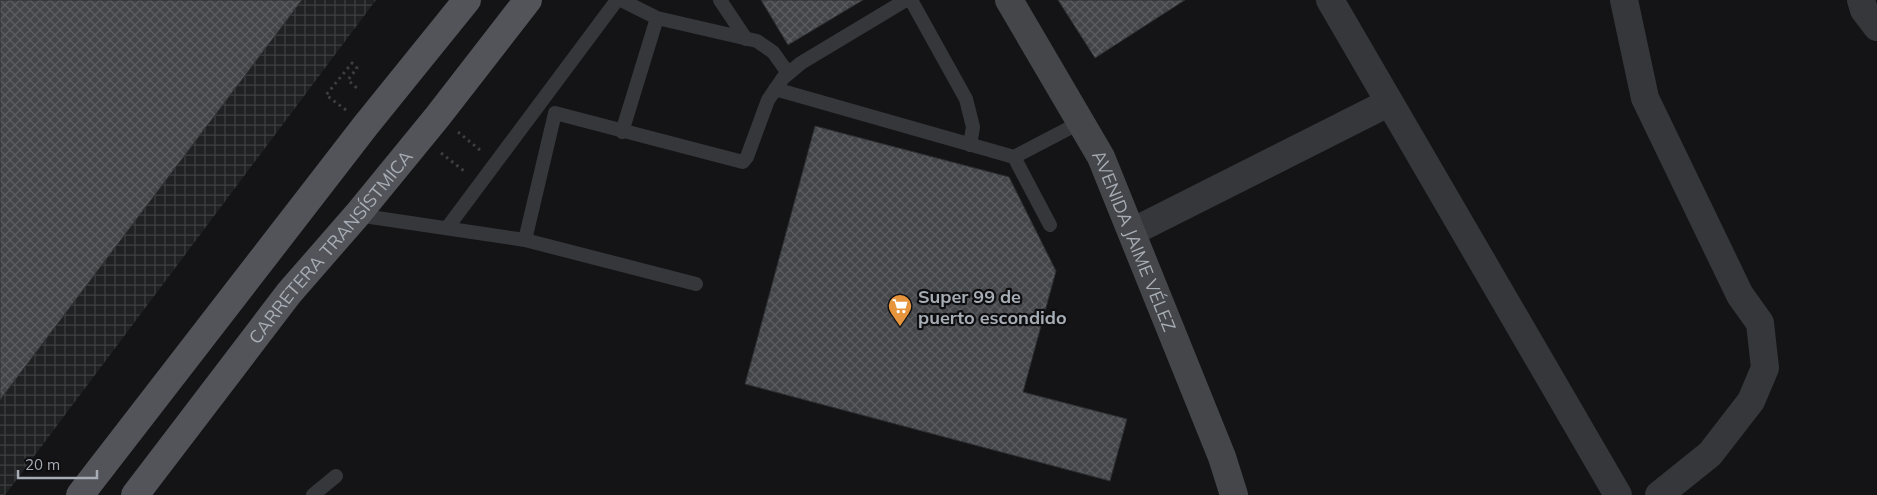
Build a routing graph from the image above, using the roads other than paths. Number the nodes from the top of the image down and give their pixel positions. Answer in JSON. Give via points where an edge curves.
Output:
{"nodes":[{"id":1,"x":467,"y":0,"type":"edge"},
{"id":2,"x":528,"y":0,"type":"edge"},
{"id":3,"x":617,"y":0,"type":"edge"},
{"id":4,"x":621,"y":0,"type":"edge"},
{"id":5,"x":720,"y":0,"type":"edge"},
{"id":6,"x":906,"y":0,"type":"edge"},
{"id":7,"x":911,"y":0,"type":"edge"},
{"id":8,"x":1009,"y":0,"type":"edge"},
{"id":9,"x":1330,"y":0,"type":"edge"},
{"id":10,"x":1624,"y":0,"type":"edge"},
{"id":11,"x":1861,"y":0,"type":"edge"},
{"id":12,"x":656,"y":18,"type":"junction"},
{"id":13,"x":1877,"y":27,"type":"edge"},
{"id":14,"x":746,"y":39,"type":"junction"},
{"id":15,"x":788,"y":74,"type":"junction"},
{"id":16,"x":775,"y":89,"type":"junction"},
{"id":17,"x":1388,"y":102,"type":"junction"},
{"id":18,"x":537,"y":105,"type":"junction"},
{"id":19,"x":555,"y":113,"type":"junction"},
{"id":20,"x":1081,"y":122,"type":"junction"},
{"id":21,"x":622,"y":132,"type":"junction"},
{"id":22,"x":970,"y":145,"type":"junction"},
{"id":23,"x":1014,"y":158,"type":"junction"},
{"id":24,"x":357,"y":215,"type":"junction"},
{"id":25,"x":1050,"y":225,"type":"dead end"},
{"id":26,"x":447,"y":228,"type":"junction"},
{"id":27,"x":1132,"y":232,"type":"junction"},
{"id":28,"x":525,"y":240,"type":"junction"},
{"id":29,"x":696,"y":284,"type":"dead end"},
{"id":30,"x":336,"y":476,"type":"dead end"},
{"id":31,"x":80,"y":495,"type":"edge"},
{"id":32,"x":135,"y":495,"type":"edge"},
{"id":33,"x":314,"y":495,"type":"edge"},
{"id":34,"x":1234,"y":495,"type":"edge"},
{"id":35,"x":1618,"y":495,"type":"edge"},
{"id":36,"x":1659,"y":495,"type":"edge"}],
"edges":[{"from":1,"to":31,"type":"main road","via":[[366,125]]},
{"from":2,"to":24,"type":"main road","name":"CARRETERA TRANSÍSTMICA"},
{"from":3,"to":18,"type":"lane"},
{"from":4,"to":12,"type":"lane"},
{"from":5,"to":14,"type":"lane"},
{"from":6,"to":15,"type":"lane"},
{"from":7,"to":22,"type":"lane","via":[[966,99],[973,127]]},
{"from":8,"to":20,"type":"street","name":"AVENIDA JAIME VÉLEZ"},
{"from":9,"to":17,"type":"street"},
{"from":10,"to":36,"type":"street","via":[[1645,98],[1740,295],[1760,323],[1765,368],[1751,401],[1710,454]]},
{"from":11,"to":13,"type":"street","via":[[1864,10]]},
{"from":12,"to":14,"type":"lane"},
{"from":12,"to":21,"type":"lane"},
{"from":14,"to":15,"type":"lane","via":[[757,41],[773,52]]},
{"from":15,"to":16,"type":"lane"},
{"from":16,"to":21,"type":"lane","via":[[743,162]]},
{"from":16,"to":22,"type":"lane"},
{"from":17,"to":27,"type":"street"},
{"from":17,"to":35,"type":"street"},
{"from":18,"to":19,"type":"lane"},
{"from":18,"to":26,"type":"lane"},
{"from":19,"to":21,"type":"lane"},
{"from":19,"to":28,"type":"lane"},
{"from":20,"to":23,"type":"lane"},
{"from":20,"to":27,"type":"street","name":"AVENIDA JAIME VÉLEZ","via":[[1101,157]]},
{"from":22,"to":23,"type":"lane"},
{"from":23,"to":25,"type":"lane"},
{"from":24,"to":26,"type":"lane"},
{"from":24,"to":32,"type":"main road","name":"CARRETERA TRANSÍSTMICA","via":[[288,293]]},
{"from":26,"to":28,"type":"lane"},
{"from":27,"to":34,"type":"street","name":"AVENIDA JAIME VÉLEZ","via":[[1222,457]]},
{"from":28,"to":29,"type":"lane"},
{"from":30,"to":33,"type":"lane"}]}
